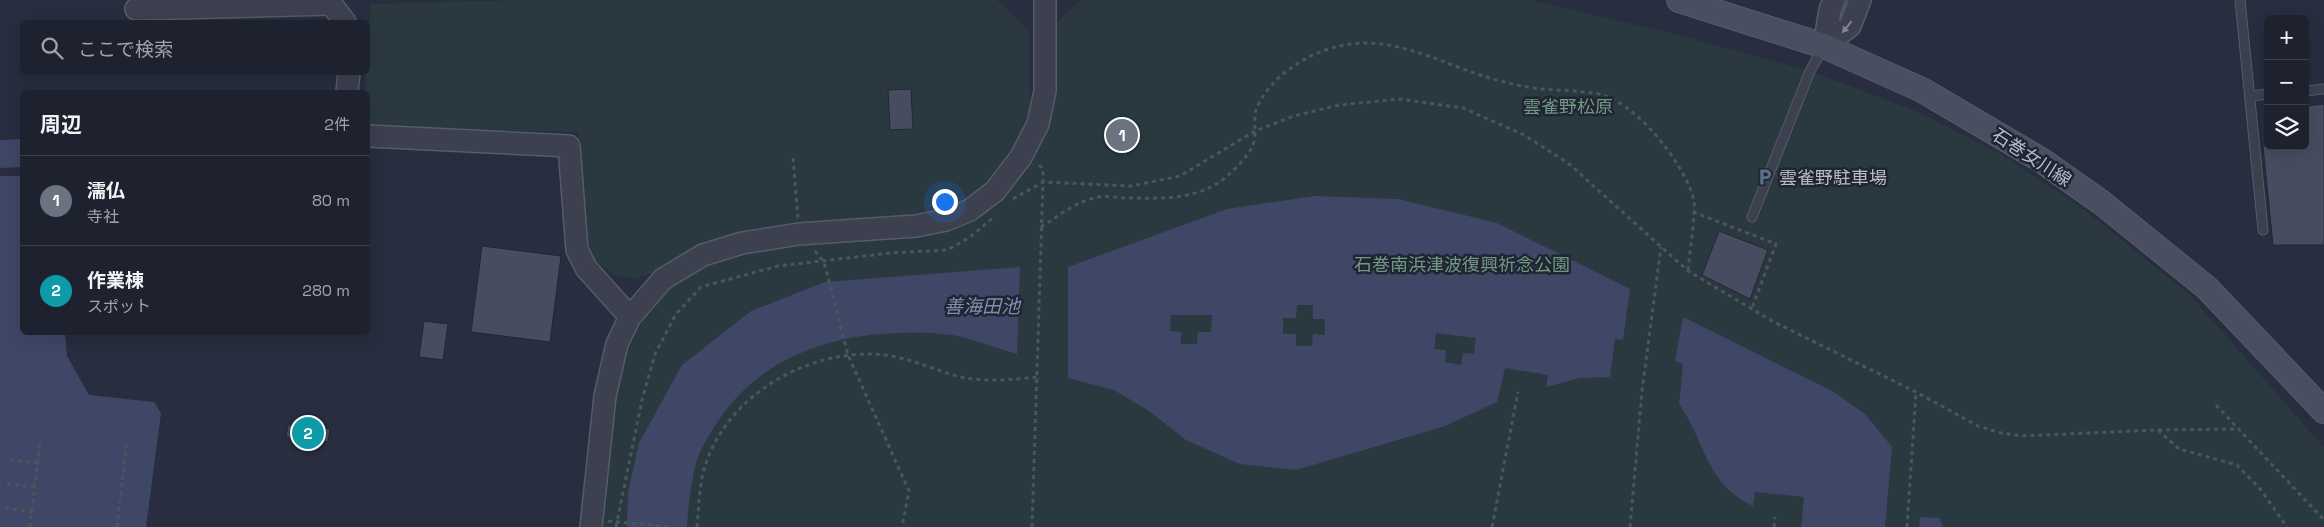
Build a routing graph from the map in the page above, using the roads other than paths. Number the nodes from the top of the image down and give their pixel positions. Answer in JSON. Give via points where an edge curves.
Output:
{"nodes":[{"id":1,"x":1045,"y":0,"type":"edge"},
{"id":2,"x":1678,"y":0,"type":"edge"},
{"id":3,"x":1834,"y":0,"type":"edge"},
{"id":4,"x":1860,"y":0,"type":"edge"},
{"id":5,"x":2240,"y":0,"type":"edge"},
{"id":6,"x":136,"y":9,"type":"dead end"},
{"id":7,"x":343,"y":20,"type":"edge"},
{"id":8,"x":1824,"y":46,"type":"junction"},
{"id":9,"x":349,"y":75,"type":"edge"},
{"id":10,"x":2324,"y":89,"type":"edge"},
{"id":11,"x":347,"y":90,"type":"edge"},
{"id":12,"x":2309,"y":91,"type":"edge"},
{"id":13,"x":2264,"y":94,"type":"edge"},
{"id":14,"x":2250,"y":96,"type":"junction"},
{"id":15,"x":370,"y":136,"type":"edge"},
{"id":16,"x":1752,"y":217,"type":"dead end"},
{"id":17,"x":2263,"y":230,"type":"dead end"},
{"id":18,"x":630,"y":317,"type":"junction"},
{"id":19,"x":2324,"y":411,"type":"edge"},
{"id":20,"x":591,"y":523,"type":"edge"}],
"edges":[{"from":1,"to":18,"type":"street","via":[[1045,91],[1038,124],[1021,157],[995,191],[970,210],[946,220],[916,226],[800,234],[742,243],[703,255],[663,279]]},
{"from":2,"to":8,"type":"main road","name":"石巻女川線"},
{"from":3,"to":8,"type":"street"},
{"from":4,"to":8,"type":"street","one_way":true,"via":[[1850,26]]},
{"from":5,"to":14,"type":"lane"},
{"from":6,"to":7,"type":"street","via":[[331,4]]},
{"from":8,"to":16,"type":"lane","via":[[1810,72]]},
{"from":8,"to":19,"type":"main road","name":"石巻女川線","via":[[1922,90],[2041,160],[2102,203],[2207,288]]},
{"from":9,"to":11,"type":"street"},
{"from":10,"to":12,"type":"lane"},
{"from":13,"to":14,"type":"lane"},
{"from":14,"to":17,"type":"lane"},
{"from":15,"to":18,"type":"street","via":[[569,146],[577,250],[586,268]]},
{"from":18,"to":20,"type":"street","via":[[617,344],[605,396]]}]}
